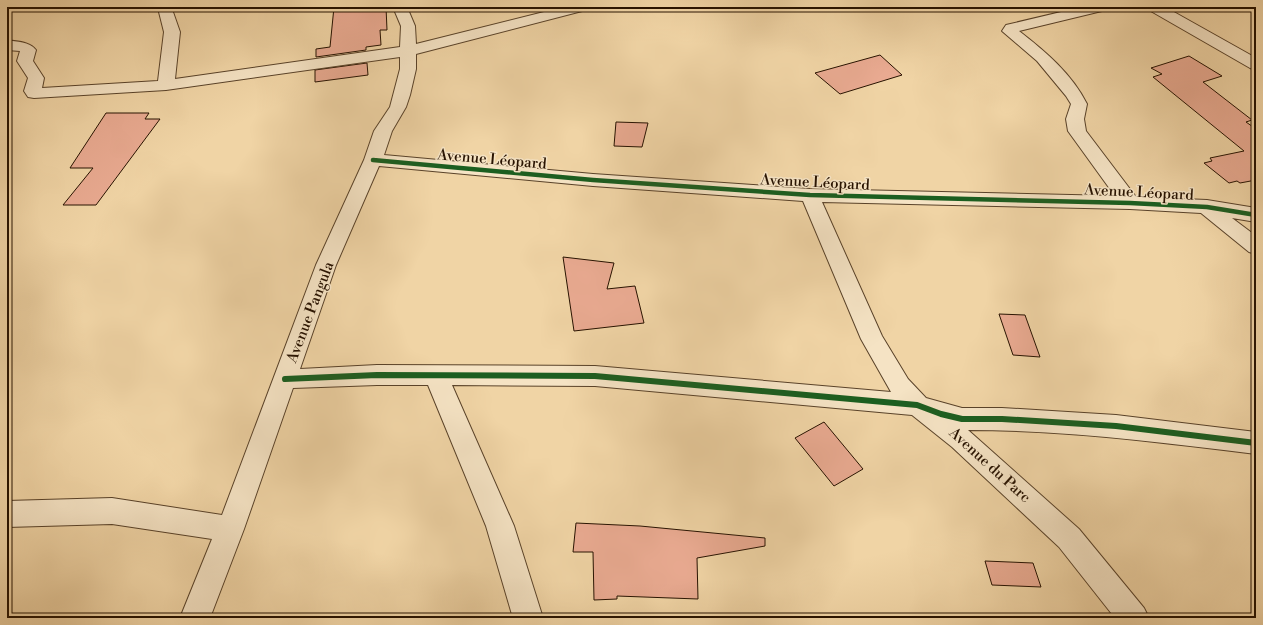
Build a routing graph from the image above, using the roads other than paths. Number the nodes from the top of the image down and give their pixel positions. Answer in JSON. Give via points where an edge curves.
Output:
{"nodes":[{"id":1,"x":167,"y":7,"type":"edge"},
{"id":2,"x":400,"y":7,"type":"edge"},
{"id":3,"x":581,"y":7,"type":"edge"},
{"id":4,"x":1101,"y":7,"type":"edge"},
{"id":5,"x":1154,"y":7,"type":"edge"},
{"id":6,"x":7,"y":44,"type":"edge"},
{"id":7,"x":408,"y":51,"type":"junction"},
{"id":8,"x":1256,"y":65,"type":"edge"},
{"id":9,"x":166,"y":85,"type":"junction"},
{"id":10,"x":373,"y":160,"type":"junction"},
{"id":11,"x":810,"y":195,"type":"junction"},
{"id":12,"x":1130,"y":203,"type":"junction"},
{"id":13,"x":1207,"y":207,"type":"junction"},
{"id":14,"x":1256,"y":214,"type":"edge"},
{"id":15,"x":1256,"y":247,"type":"edge"},
{"id":16,"x":436,"y":375,"type":"junction"},
{"id":17,"x":285,"y":379,"type":"junction"},
{"id":18,"x":917,"y":405,"type":"junction"},
{"id":19,"x":1256,"y":443,"type":"edge"},
{"id":20,"x":7,"y":514,"type":"edge"},
{"id":21,"x":230,"y":529,"type":"junction"},
{"id":22,"x":195,"y":618,"type":"edge"},
{"id":23,"x":528,"y":618,"type":"edge"},
{"id":24,"x":1134,"y":618,"type":"edge"}],
"edges":[{"from":1,"to":9,"type":"street","via":[[172,32]]},
{"from":2,"to":7,"type":"street","name":"Avenue Pangula","via":[[408,26]]},
{"from":3,"to":7,"type":"street"},
{"from":4,"to":12,"type":"street","via":[[1026,24],[1011,28],[1010,31],[1043,58],[1074,94],[1079,104],[1074,119],[1077,131]]},
{"from":5,"to":8,"type":"street"},
{"from":6,"to":9,"type":"street","via":[[28,50],[25,61],[27,67],[34,72],[34,93]]},
{"from":7,"to":9,"type":"street"},
{"from":7,"to":10,"type":"street","name":"Avenue Pangula","via":[[408,69],[398,107],[383,131]]},
{"from":10,"to":11,"type":"street","name":"Avenue Léopard","via":[[593,180]]},
{"from":10,"to":17,"type":"street","name":"Avenue Pangula","via":[[326,265]]},
{"from":11,"to":12,"type":"street","name":"Avenue Léopard"},
{"from":11,"to":18,"type":"street","name":"Avenue du Parc","via":[[872,339],[900,386]]},
{"from":12,"to":13,"type":"street","name":"Avenue Léopard"},
{"from":13,"to":14,"type":"street","name":"Avenue Léopard"},
{"from":13,"to":15,"type":"street"},
{"from":16,"to":17,"type":"street"},
{"from":16,"to":18,"type":"street","via":[[595,376]]},
{"from":16,"to":23,"type":"street","via":[[500,526]]},
{"from":17,"to":21,"type":"street","name":"Avenue Pangula"},
{"from":18,"to":19,"type":"street","via":[[962,419],[1116,426]]},
{"from":18,"to":24,"type":"street","name":"Avenue du Parc","via":[[944,424],[1069,538]]},
{"from":20,"to":21,"type":"street","via":[[112,511]]},
{"from":21,"to":22,"type":"street","name":"Avenue Pangula"}]}
